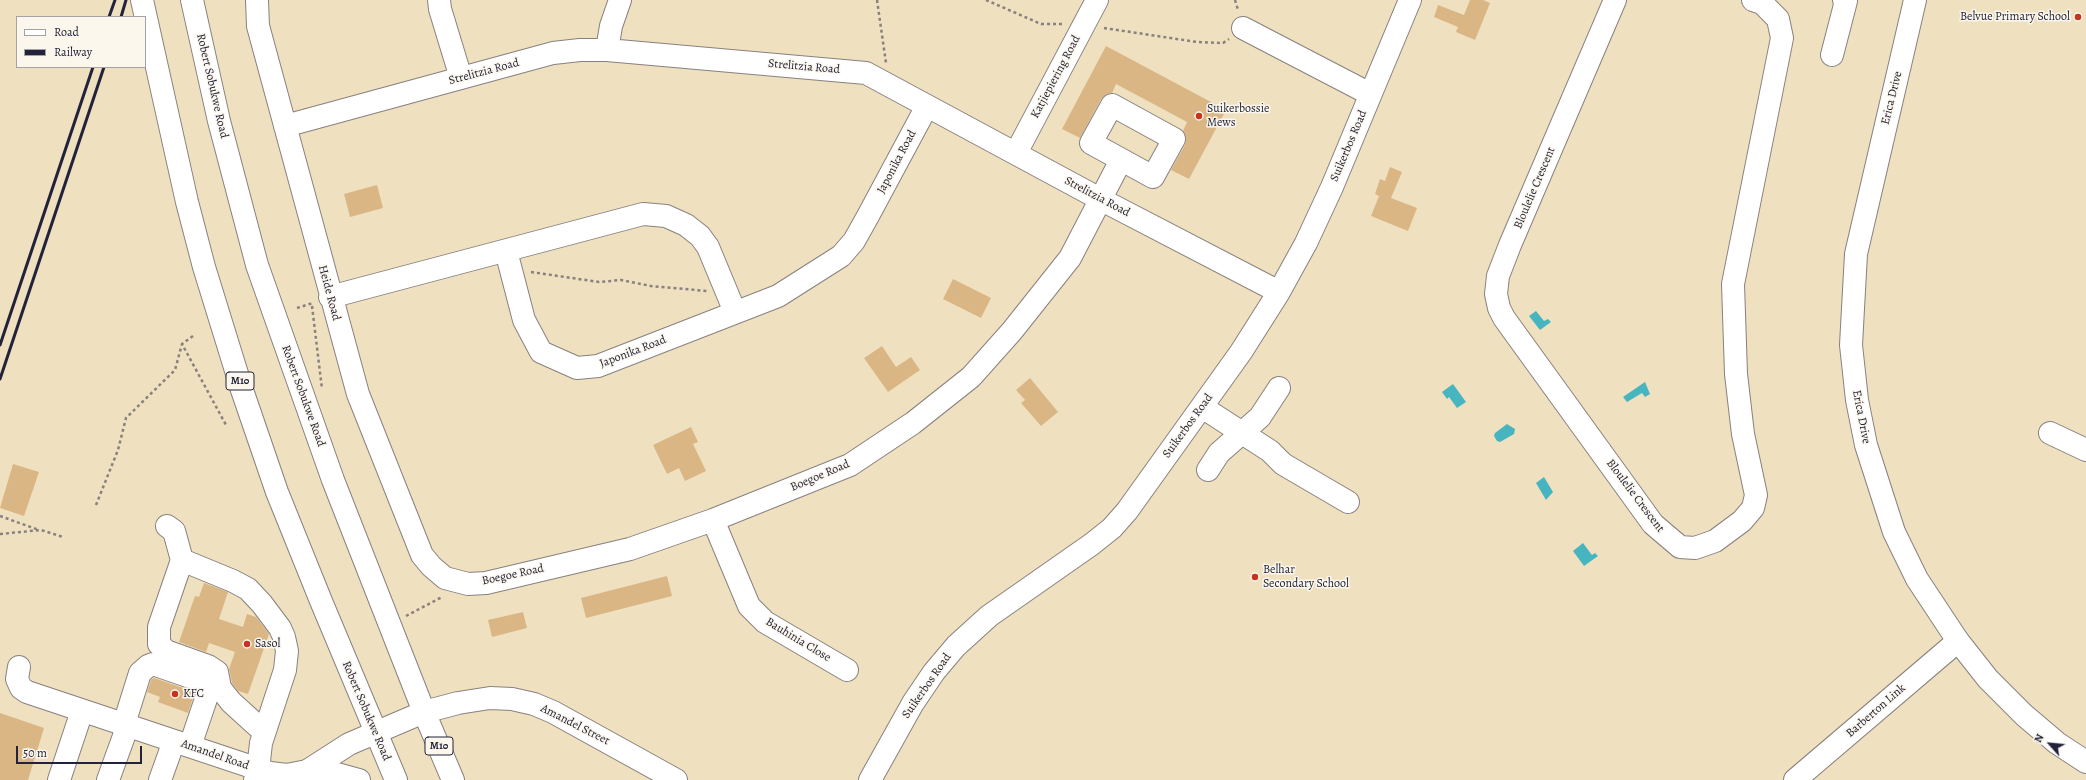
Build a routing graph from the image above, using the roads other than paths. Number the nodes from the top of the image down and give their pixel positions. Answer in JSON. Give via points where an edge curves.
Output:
{"nodes":[{"id":1,"x":142,"y":0,"type":"edge"},
{"id":2,"x":192,"y":0,"type":"edge"},
{"id":3,"x":256,"y":0,"type":"edge"},
{"id":4,"x":439,"y":0,"type":"edge"},
{"id":5,"x":620,"y":0,"type":"edge"},
{"id":6,"x":1097,"y":0,"type":"edge"},
{"id":7,"x":1410,"y":0,"type":"edge"},
{"id":8,"x":1615,"y":0,"type":"edge"},
{"id":9,"x":1753,"y":0,"type":"edge"},
{"id":10,"x":1844,"y":0,"type":"edge"},
{"id":11,"x":1915,"y":0,"type":"edge"},
{"id":12,"x":145,"y":16,"type":"edge"},
{"id":13,"x":146,"y":21,"type":"edge"},
{"id":14,"x":1243,"y":28,"type":"road end"},
{"id":15,"x":607,"y":50,"type":"junction"},
{"id":16,"x":1832,"y":55,"type":"dead end"},
{"id":17,"x":461,"y":78,"type":"junction"},
{"id":18,"x":1370,"y":94,"type":"junction"},
{"id":19,"x":927,"y":106,"type":"junction"},
{"id":20,"x":285,"y":126,"type":"junction"},
{"id":21,"x":1016,"y":153,"type":"junction"},
{"id":22,"x":1121,"y":160,"type":"dead end"},
{"id":23,"x":1100,"y":199,"type":"junction"},
{"id":24,"x":506,"y":252,"type":"junction"},
{"id":25,"x":1279,"y":292,"type":"junction"},
{"id":26,"x":321,"y":300,"type":"junction"},
{"id":27,"x":731,"y":303,"type":"junction"},
{"id":28,"x":1279,"y":388,"type":"dead end"},
{"id":29,"x":1202,"y":407,"type":"junction"},
{"id":30,"x":1241,"y":432,"type":"junction"},
{"id":31,"x":2050,"y":433,"type":"dead end"},
{"id":32,"x":2086,"y":450,"type":"edge"},
{"id":33,"x":1208,"y":470,"type":"dead end"},
{"id":34,"x":1348,"y":502,"type":"dead end"},
{"id":35,"x":713,"y":520,"type":"junction"},
{"id":36,"x":167,"y":526,"type":"dead end"},
{"id":37,"x":182,"y":560,"type":"junction"},
{"id":38,"x":438,"y":573,"type":"joint"},
{"id":39,"x":1958,"y":641,"type":"junction"},
{"id":40,"x":19,"y":667,"type":"dead end"},
{"id":41,"x":847,"y":670,"type":"dead end"},
{"id":42,"x":93,"y":709,"type":"junction"},
{"id":43,"x":424,"y":712,"type":"junction"},
{"id":44,"x":126,"y":725,"type":"junction"},
{"id":45,"x":264,"y":732,"type":"junction"},
{"id":46,"x":375,"y":732,"type":"junction"},
{"id":47,"x":182,"y":744,"type":"junction"},
{"id":48,"x":2086,"y":762,"type":"edge"},
{"id":49,"x":307,"y":770,"type":"junction"},
{"id":50,"x":256,"y":775,"type":"edge"},
{"id":51,"x":59,"y":780,"type":"edge"},
{"id":52,"x":108,"y":780,"type":"edge"},
{"id":53,"x":160,"y":780,"type":"edge"},
{"id":54,"x":359,"y":780,"type":"edge"},
{"id":55,"x":396,"y":780,"type":"edge"},
{"id":56,"x":453,"y":780,"type":"edge"},
{"id":57,"x":676,"y":780,"type":"edge"},
{"id":58,"x":870,"y":780,"type":"edge"},
{"id":59,"x":1795,"y":780,"type":"edge"}],
"edges":[{"from":1,"to":12,"type":"street","name":"Robert Sobukwe Road","number":"M10"},
{"from":2,"to":43,"type":"street","name":"Robert Sobukwe Road","number":"M10","via":[[219,121],[257,265],[333,480]]},
{"from":3,"to":20,"type":"street","name":"Heide Road","via":[[258,26]]},
{"from":4,"to":17,"type":"street"},
{"from":5,"to":15,"type":"street","via":[[611,26]]},
{"from":6,"to":21,"type":"street","name":"Katjiepiering Road"},
{"from":7,"to":18,"type":"street","name":"Suikerbos Road"},
{"from":8,"to":9,"type":"street","name":"Bloulelie Crescent","via":[[1510,245],[1498,276],[1496,294],[1504,318],[1653,524],[1680,547],[1695,548],[1715,541],[1742,521],[1753,508],[1756,495],[1743,434],[1736,374],[1733,284],[1782,38],[1778,19],[1762,3]]},
{"from":10,"to":16,"type":"street","via":[[1846,1]]},
{"from":11,"to":39,"type":"street","name":"Erica Drive","via":[[1861,225],[1853,282],[1851,345],[1857,400],[1866,445],[1894,532],[1917,579]]},
{"from":13,"to":46,"type":"street","name":"Robert Sobukwe Road","number":"M10","via":[[187,202],[242,390],[277,492]]},
{"from":14,"to":18,"type":"street"},
{"from":15,"to":17,"type":"street","name":"Strelitzia Road","via":[[553,53]]},
{"from":15,"to":19,"type":"street","name":"Strelitzia Road","via":[[866,73]]},
{"from":17,"to":20,"type":"street","name":"Strelitzia Road"},
{"from":18,"to":25,"type":"street","name":"Suikerbos Road","via":[[1306,243]]},
{"from":19,"to":21,"type":"street","name":"Strelitzia Road"},
{"from":19,"to":27,"type":"street","name":"Japonika Road","via":[[854,241],[841,256],[778,296]]},
{"from":20,"to":26,"type":"street","name":"Heide Road"},
{"from":21,"to":23,"type":"street","name":"Strelitzia Road"},
{"from":22,"to":23,"type":"street","name":"Boegoe Road"},
{"from":23,"to":25,"type":"street","name":"Strelitzia Road"},
{"from":23,"to":35,"type":"street","name":"Boegoe Road","via":[[1070,258],[1012,331],[971,377],[913,424],[850,464]]},
{"from":24,"to":26,"type":"street"},
{"from":24,"to":27,"type":"street","via":[[643,214],[666,216],[686,225],[708,246]]},
{"from":24,"to":27,"type":"street","name":"Japonika Road","via":[[524,320],[542,352],[577,368],[598,366]]},
{"from":25,"to":29,"type":"street","name":"Suikerbos Road"},
{"from":26,"to":38,"type":"street","name":"Heide Road","via":[[422,555]]},
{"from":28,"to":30,"type":"street","via":[[1260,416]]},
{"from":29,"to":30,"type":"street"},
{"from":29,"to":58,"type":"street","name":"Suikerbos Road","via":[[1112,528],[989,616],[956,646],[913,703]]},
{"from":30,"to":33,"type":"street","via":[[1220,453]]},
{"from":30,"to":34,"type":"street","via":[[1270,451],[1283,464]]},
{"from":31,"to":32,"type":"street"},
{"from":35,"to":38,"type":"street","name":"Boegoe Road","via":[[630,549],[486,583],[456,582]]},
{"from":35,"to":41,"type":"street","name":"Bauhinia Close","via":[[749,606],[766,622]]},
{"from":36,"to":37,"type":"street","via":[[174,531]]},
{"from":37,"to":45,"type":"street","via":[[248,589],[280,628],[287,659]]},
{"from":37,"to":45,"type":"street","via":[[159,627],[159,644],[166,651],[208,666],[216,672],[220,688],[231,702]]},
{"from":39,"to":48,"type":"street","name":"Erica Drive","via":[[1988,679],[2024,715],[2057,743]]},
{"from":39,"to":59,"type":"street","name":"Barberton Link"},
{"from":40,"to":42,"type":"street","name":"Amandel Road","via":[[17,679],[21,688],[56,694]]},
{"from":42,"to":44,"type":"street","name":"Amandel Road"},
{"from":42,"to":51,"type":"street"},
{"from":43,"to":46,"type":"street","name":"Amandel Street"},
{"from":43,"to":56,"type":"street","name":"Robert Sobukwe Road","number":"M10"},
{"from":43,"to":57,"type":"street","name":"Amandel Street","via":[[490,698],[534,704],[573,722]]},
{"from":44,"to":47,"type":"street","name":"Amandel Road"},
{"from":44,"to":47,"type":"street","via":[[140,673],[153,664],[202,681],[208,686],[208,693]]},
{"from":44,"to":52,"type":"street"},
{"from":45,"to":50,"type":"street"},
{"from":46,"to":49,"type":"street","name":"Amandel Road","via":[[348,744]]},
{"from":46,"to":55,"type":"street","name":"Robert Sobukwe Road","number":"M10"},
{"from":47,"to":50,"type":"street","name":"Amandel Road"},
{"from":47,"to":53,"type":"street"},
{"from":49,"to":50,"type":"street","name":"Amandel Road","via":[[287,774]]},
{"from":49,"to":54,"type":"street","via":[[330,772]]}]}
